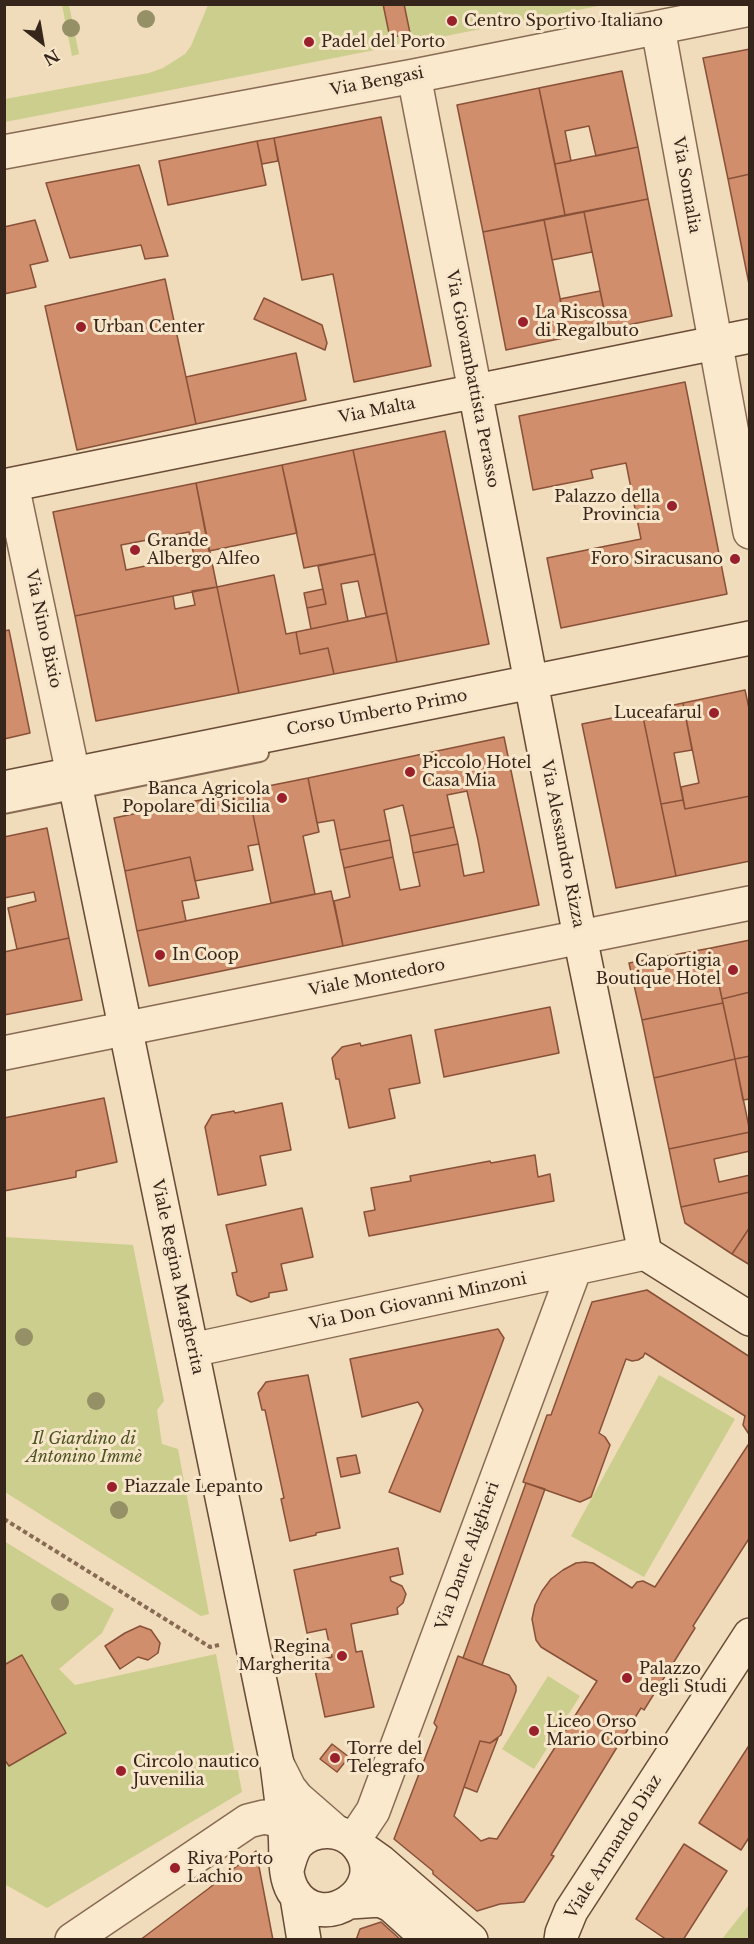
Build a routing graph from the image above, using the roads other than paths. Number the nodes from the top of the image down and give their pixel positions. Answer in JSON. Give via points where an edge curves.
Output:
{"nodes":[{"id":1,"x":750,"y":9,"type":"edge"},
{"id":2,"x":658,"y":28,"type":"junction"},
{"id":3,"x":414,"y":76,"type":"junction"},
{"id":4,"x":4,"y":152,"type":"edge"},
{"id":5,"x":750,"y":336,"type":"edge"},
{"id":6,"x":715,"y":343,"type":"junction"},
{"id":7,"x":473,"y":385,"type":"junction"},
{"id":8,"x":7,"y":481,"type":"edge"},
{"id":9,"x":750,"y":532,"type":"edge"},
{"id":10,"x":750,"y":638,"type":"edge"},
{"id":11,"x":750,"y":648,"type":"edge"},
{"id":12,"x":532,"y":689,"type":"junction"},
{"id":13,"x":338,"y":737,"type":"dead end"},
{"id":14,"x":280,"y":749,"type":"dead end"},
{"id":15,"x":75,"y":782,"type":"junction"},
{"id":16,"x":4,"y":788,"type":"edge"},
{"id":17,"x":4,"y":806,"type":"edge"},
{"id":18,"x":750,"y":903,"type":"edge"},
{"id":19,"x":580,"y":937,"type":"junction"},
{"id":20,"x":126,"y":1029,"type":"junction"},
{"id":21,"x":4,"y":1053,"type":"edge"},
{"id":22,"x":645,"y":1253,"type":"junction"},
{"id":23,"x":575,"y":1268,"type":"junction"},
{"id":24,"x":750,"y":1319,"type":"edge"},
{"id":25,"x":192,"y":1350,"type":"junction"},
{"id":26,"x":750,"y":1635,"type":"edge"},
{"id":27,"x":277,"y":1764,"type":"junction"},
{"id":28,"x":284,"y":1821,"type":"junction"},
{"id":29,"x":348,"y":1839,"type":"junction"},
{"id":30,"x":292,"y":1883,"type":"junction"},
{"id":31,"x":350,"y":1902,"type":"junction"},
{"id":32,"x":72,"y":1940,"type":"edge"},
{"id":33,"x":304,"y":1940,"type":"edge"},
{"id":34,"x":430,"y":1940,"type":"edge"},
{"id":35,"x":471,"y":1940,"type":"edge"},
{"id":36,"x":561,"y":1940,"type":"edge"}],
"edges":[{"from":1,"to":2,"type":"main road","name":"Via Bengasi"},
{"from":2,"to":3,"type":"main road","name":"Via Bengasi"},
{"from":2,"to":6,"type":"main road","name":"Via Somalia"},
{"from":3,"to":4,"type":"main road","name":"Via Bengasi"},
{"from":3,"to":7,"type":"main road","name":"Via Giovambattista Perasso"},
{"from":5,"to":6,"type":"main road","name":"Via Malta"},
{"from":6,"to":7,"type":"main road","name":"Via Malta"},
{"from":6,"to":7,"type":"lane","via":[[673,335]]},
{"from":6,"to":9,"type":"main road","name":"Via Somalia"},
{"from":7,"to":8,"type":"main road","name":"Via Malta"},
{"from":7,"to":12,"type":"main road","name":"Via Giovambattista Perasso"},
{"from":8,"to":15,"type":"main road","name":"Via Nino Bixio"},
{"from":10,"to":12,"type":"main road","name":"Corso Umberto Primo"},
{"from":11,"to":12,"type":"lane","via":[[724,658]]},
{"from":12,"to":13,"type":"lane"},
{"from":12,"to":15,"type":"main road","name":"Corso Umberto Primo"},
{"from":12,"to":19,"type":"main road","name":"Via Alessandro Rizza"},
{"from":14,"to":15,"type":"lane"},
{"from":15,"to":16,"type":"main road","name":"Corso Umberto Primo"},
{"from":15,"to":17,"type":"lane"},
{"from":15,"to":20,"type":"main road","name":"Viale Regina Margherita"},
{"from":18,"to":19,"type":"main road","name":"Viale Montedoro"},
{"from":19,"to":20,"type":"main road","name":"Viale Montedoro"},
{"from":19,"to":22,"type":"main road","name":"Via Alessandro Rizza"},
{"from":20,"to":21,"type":"main road","name":"Viale Montedoro"},
{"from":20,"to":25,"type":"main road","name":"Viale Regina Margherita"},
{"from":22,"to":23,"type":"main road","name":"Via Don Giovanni Minzoni"},
{"from":22,"to":24,"type":"main road"},
{"from":23,"to":25,"type":"main road","name":"Via Don Giovanni Minzoni"},
{"from":23,"to":29,"type":"main road","name":"Via Dante Alighieri","via":[[373,1811],[361,1829]]},
{"from":25,"to":27,"type":"main road","name":"Viale Regina Margherita"},
{"from":26,"to":36,"type":"main road","name":"Viale Armando Diaz","via":[[571,1911]]},
{"from":27,"to":28,"type":"main road"},
{"from":27,"to":29,"type":"main road","via":[[293,1793]]},
{"from":28,"to":30,"type":"main road"},
{"from":28,"to":32,"type":"main road","via":[[264,1817],[248,1821]]},
{"from":29,"to":30,"type":"main road","via":[[322,1831],[297,1844],[290,1856]]},
{"from":29,"to":31,"type":"main road","via":[[363,1854],[366,1875],[364,1885]]},
{"from":29,"to":35,"type":"main road","via":[[381,1862]]},
{"from":30,"to":31,"type":"main road","via":[[306,1904],[317,1909],[329,1910]]},
{"from":30,"to":33,"type":"main road"},
{"from":31,"to":34,"type":"main road","via":[[380,1900],[391,1905]]}]}
